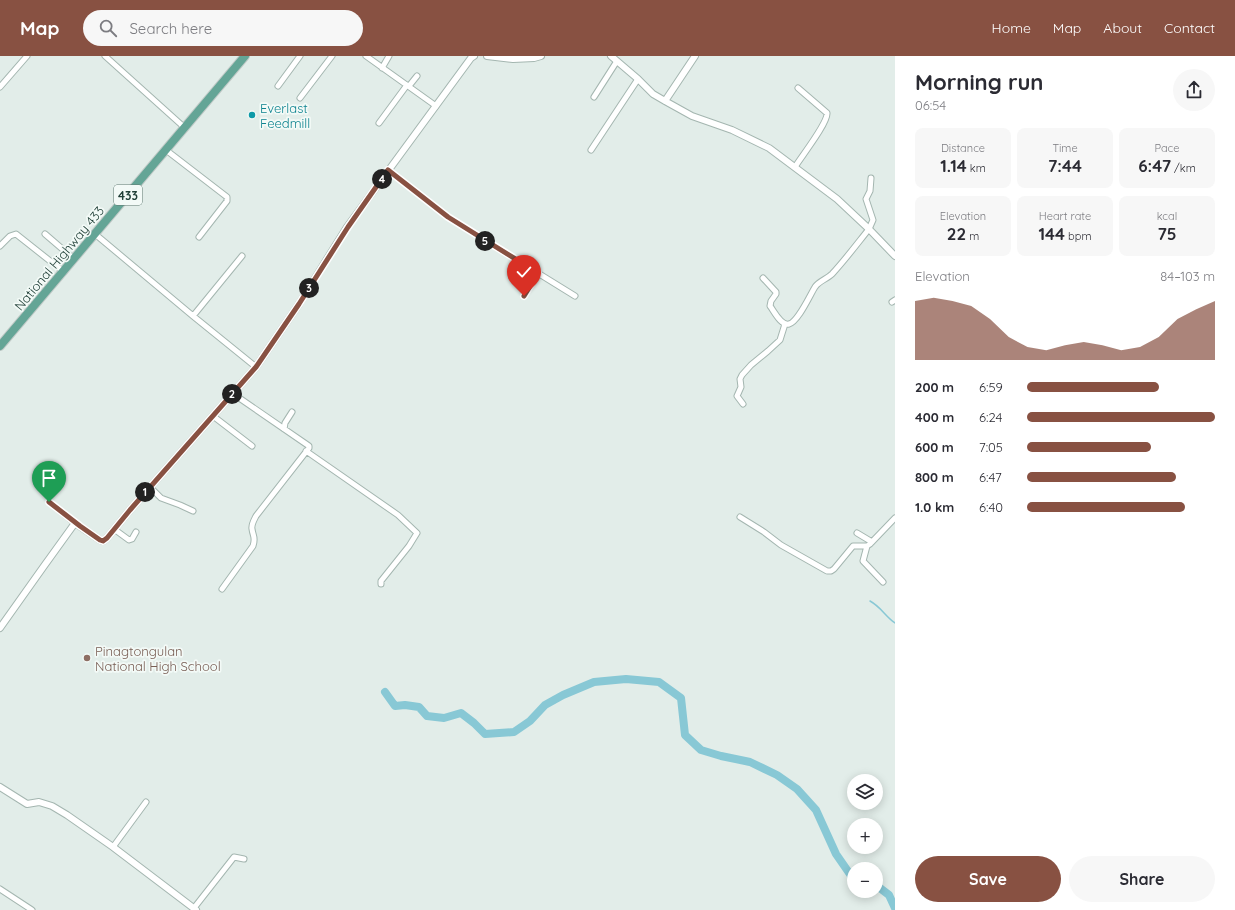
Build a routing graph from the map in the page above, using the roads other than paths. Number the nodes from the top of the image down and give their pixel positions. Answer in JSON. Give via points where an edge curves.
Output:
{"nodes":[{"id":1,"x":27,"y":56,"type":"edge"},
{"id":2,"x":105,"y":56,"type":"edge"},
{"id":3,"x":245,"y":56,"type":"edge"},
{"id":4,"x":300,"y":56,"type":"edge"},
{"id":5,"x":332,"y":56,"type":"edge"},
{"id":6,"x":366,"y":56,"type":"edge"},
{"id":7,"x":389,"y":56,"type":"edge"},
{"id":8,"x":474,"y":56,"type":"edge"},
{"id":9,"x":487,"y":56,"type":"edge"},
{"id":10,"x":541,"y":56,"type":"edge"},
{"id":11,"x":611,"y":56,"type":"edge"},
{"id":12,"x":695,"y":56,"type":"edge"},
{"id":13,"x":617,"y":61,"type":"junction"},
{"id":14,"x":382,"y":68,"type":"junction"},
{"id":15,"x":417,"y":76,"type":"dead end"},
{"id":16,"x":638,"y":79,"type":"junction"},
{"id":17,"x":0,"y":86,"type":"edge"},
{"id":18,"x":278,"y":86,"type":"dead end"},
{"id":19,"x":408,"y":86,"type":"junction"},
{"id":20,"x":798,"y":88,"type":"dead end"},
{"id":21,"x":594,"y":97,"type":"dead end"},
{"id":22,"x":300,"y":98,"type":"dead end"},
{"id":23,"x":665,"y":101,"type":"junction"},
{"id":24,"x":436,"y":106,"type":"junction"},
{"id":25,"x":379,"y":123,"type":"dead end"},
{"id":26,"x":185,"y":128,"type":"junction"},
{"id":27,"x":166,"y":150,"type":"junction"},
{"id":28,"x":591,"y":150,"type":"dead end"},
{"id":29,"x":795,"y":167,"type":"junction"},
{"id":30,"x":388,"y":170,"type":"junction"},
{"id":31,"x":871,"y":178,"type":"dead end"},
{"id":32,"x":870,"y":229,"type":"junction"},
{"id":33,"x":45,"y":234,"type":"dead end"},
{"id":34,"x":95,"y":234,"type":"junction"},
{"id":35,"x":199,"y":237,"type":"dead end"},
{"id":36,"x":0,"y":246,"type":"edge"},
{"id":37,"x":242,"y":256,"type":"dead end"},
{"id":38,"x":895,"y":256,"type":"edge"},
{"id":39,"x":74,"y":259,"type":"junction"},
{"id":40,"x":64,"y":272,"type":"junction"},
{"id":41,"x":538,"y":273,"type":"junction"},
{"id":42,"x":763,"y":278,"type":"dead end"},
{"id":43,"x":524,"y":296,"type":"dead end"},
{"id":44,"x":575,"y":296,"type":"dead end"},
{"id":45,"x":193,"y":316,"type":"junction"},
{"id":46,"x":785,"y":324,"type":"junction"},
{"id":47,"x":0,"y":346,"type":"edge"},
{"id":48,"x":256,"y":367,"type":"junction"},
{"id":49,"x":232,"y":393,"type":"junction"},
{"id":50,"x":743,"y":404,"type":"dead end"},
{"id":51,"x":292,"y":412,"type":"dead end"},
{"id":52,"x":213,"y":416,"type":"junction"},
{"id":53,"x":284,"y":429,"type":"junction"},
{"id":54,"x":252,"y":446,"type":"dead end"},
{"id":55,"x":306,"y":451,"type":"junction"},
{"id":56,"x":150,"y":487,"type":"junction"},
{"id":57,"x":49,"y":502,"type":"dead end"},
{"id":58,"x":193,"y":511,"type":"dead end"},
{"id":59,"x":740,"y":517,"type":"dead end"},
{"id":60,"x":895,"y":518,"type":"edge"},
{"id":61,"x":76,"y":523,"type":"junction"},
{"id":62,"x":114,"y":529,"type":"junction"},
{"id":63,"x":136,"y":532,"type":"dead end"},
{"id":64,"x":857,"y":533,"type":"dead end"},
{"id":65,"x":872,"y":542,"type":"junction"},
{"id":66,"x":867,"y":546,"type":"junction"},
{"id":67,"x":883,"y":582,"type":"dead end"},
{"id":68,"x":381,"y":584,"type":"dead end"},
{"id":69,"x":222,"y":589,"type":"dead end"},
{"id":70,"x":0,"y":628,"type":"edge"},
{"id":71,"x":0,"y":787,"type":"edge"},
{"id":72,"x":146,"y":802,"type":"dead end"},
{"id":73,"x":113,"y":847,"type":"junction"},
{"id":74,"x":244,"y":859,"type":"dead end"},
{"id":75,"x":0,"y":889,"type":"edge"},
{"id":76,"x":195,"y":909,"type":"edge"},
{"id":77,"x":32,"y":910,"type":"edge"}],
"edges":[{"from":1,"to":17,"type":"street"},
{"from":2,"to":26,"type":"street"},
{"from":3,"to":26,"type":"main road","name":"National Highway 433","number":"433"},
{"from":4,"to":18,"type":"street"},
{"from":5,"to":22,"type":"street"},
{"from":6,"to":14,"type":"street"},
{"from":7,"to":14,"type":"street"},
{"from":8,"to":24,"type":"street"},
{"from":9,"to":10,"type":"street"},
{"from":11,"to":13,"type":"street"},
{"from":12,"to":23,"type":"street"},
{"from":13,"to":16,"type":"street"},
{"from":13,"to":21,"type":"street"},
{"from":14,"to":19,"type":"street"},
{"from":15,"to":19,"type":"street"},
{"from":16,"to":23,"type":"street"},
{"from":16,"to":28,"type":"street"},
{"from":19,"to":24,"type":"street"},
{"from":19,"to":25,"type":"street"},
{"from":20,"to":29,"type":"street","via":[[827,113],[827,116]]},
{"from":23,"to":29,"type":"street","via":[[692,116],[756,141]]},
{"from":24,"to":30,"type":"street"},
{"from":26,"to":27,"type":"main road","name":"National Highway 433","number":"433"},
{"from":27,"to":34,"type":"main road","name":"National Highway 433","number":"433"},
{"from":27,"to":35,"type":"street","via":[[227,196],[227,201]]},
{"from":29,"to":32,"type":"street","via":[[837,199]]},
{"from":30,"to":41,"type":"street","via":[[448,217]]},
{"from":30,"to":48,"type":"street"},
{"from":31,"to":32,"type":"street","via":[[870,191],[866,199],[873,220]]},
{"from":32,"to":38,"type":"street"},
{"from":32,"to":46,"type":"street","via":[[832,274],[815,287],[793,322]]},
{"from":33,"to":39,"type":"street"},
{"from":34,"to":39,"type":"main road","name":"National Highway 433","number":"433"},
{"from":34,"to":45,"type":"street"},
{"from":36,"to":40,"type":"street","via":[[16,234]]},
{"from":37,"to":45,"type":"street"},
{"from":39,"to":40,"type":"main road","name":"National Highway 433","number":"433"},
{"from":40,"to":47,"type":"main road","name":"National Highway 433","number":"433"},
{"from":41,"to":43,"type":"street"},
{"from":41,"to":44,"type":"street"},
{"from":42,"to":46,"type":"street","via":[[776,292],[770,306]]},
{"from":45,"to":48,"type":"street"},
{"from":46,"to":50,"type":"street","via":[[780,340],[742,375],[737,396]]},
{"from":48,"to":49,"type":"street"},
{"from":49,"to":52,"type":"street"},
{"from":49,"to":53,"type":"street"},
{"from":51,"to":53,"type":"street"},
{"from":52,"to":54,"type":"street"},
{"from":52,"to":56,"type":"street"},
{"from":53,"to":55,"type":"street","via":[[308,445]]},
{"from":55,"to":68,"type":"street","via":[[398,515],[417,533]]},
{"from":55,"to":69,"type":"street","via":[[256,516],[252,525],[255,540]]},
{"from":56,"to":58,"type":"street","via":[[164,500]]},
{"from":56,"to":62,"type":"street"},
{"from":57,"to":61,"type":"street"},
{"from":59,"to":66,"type":"street","via":[[781,545],[827,571],[834,569],[852,546]]},
{"from":60,"to":65,"type":"street"},
{"from":61,"to":62,"type":"street","via":[[100,540],[105,540]]},
{"from":61,"to":70,"type":"street"},
{"from":62,"to":63,"type":"street","via":[[129,540]]},
{"from":64,"to":65,"type":"street"},
{"from":65,"to":66,"type":"street"},
{"from":66,"to":67,"type":"street","via":[[863,561]]},
{"from":71,"to":73,"type":"street","via":[[27,804],[39,802],[52,806]]},
{"from":72,"to":73,"type":"street"},
{"from":73,"to":76,"type":"street"},
{"from":74,"to":76,"type":"street","via":[[234,857]]},
{"from":75,"to":77,"type":"street"}]}
